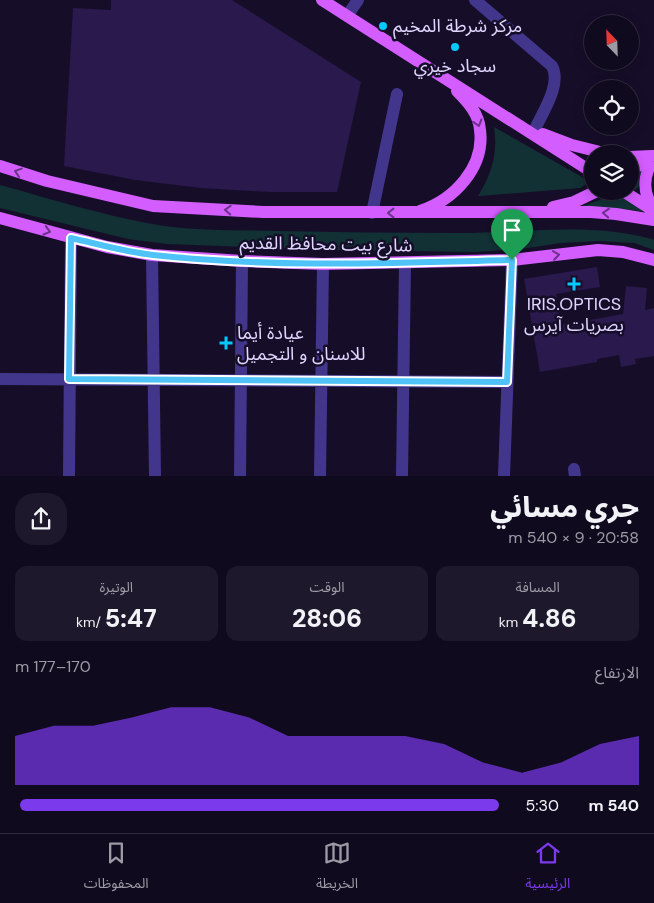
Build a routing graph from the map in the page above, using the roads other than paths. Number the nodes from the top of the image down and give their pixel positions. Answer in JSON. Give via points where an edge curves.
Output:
{"nodes":[{"id":1,"x":322,"y":0,"type":"edge"},
{"id":2,"x":358,"y":0,"type":"edge"},
{"id":3,"x":475,"y":0,"type":"edge"},
{"id":4,"x":347,"y":16,"type":"junction"},
{"id":5,"x":436,"y":73,"type":"junction"},
{"id":6,"x":397,"y":94,"type":"dead end"},
{"id":7,"x":516,"y":123,"type":"junction"},
{"id":8,"x":534,"y":130,"type":"junction"},
{"id":9,"x":584,"y":147,"type":"edge"},
{"id":10,"x":654,"y":156,"type":"edge"},
{"id":11,"x":639,"y":157,"type":"edge"},
{"id":12,"x":639,"y":165,"type":"edge"},
{"id":13,"x":0,"y":166,"type":"edge"},
{"id":14,"x":584,"y":167,"type":"edge"},
{"id":15,"x":584,"y":197,"type":"edge"},
{"id":16,"x":638,"y":200,"type":"edge"},
{"id":17,"x":654,"y":210,"type":"edge"},
{"id":18,"x":528,"y":211,"type":"junction"},
{"id":19,"x":372,"y":213,"type":"junction"},
{"id":20,"x":410,"y":213,"type":"junction"},
{"id":21,"x":0,"y":218,"type":"edge"},
{"id":22,"x":654,"y":220,"type":"edge"},
{"id":23,"x":71,"y":238,"type":"junction"},
{"id":24,"x":152,"y":255,"type":"junction"},
{"id":25,"x":512,"y":260,"type":"junction"},
{"id":26,"x":654,"y":260,"type":"edge"},
{"id":27,"x":242,"y":261,"type":"junction"},
{"id":28,"x":405,"y":263,"type":"junction"},
{"id":29,"x":323,"y":264,"type":"junction"},
{"id":30,"x":0,"y":379,"type":"edge"},
{"id":31,"x":69,"y":379,"type":"junction"},
{"id":32,"x":153,"y":380,"type":"junction"},
{"id":33,"x":240,"y":380,"type":"junction"},
{"id":34,"x":321,"y":381,"type":"junction"},
{"id":35,"x":403,"y":381,"type":"junction"},
{"id":36,"x":507,"y":382,"type":"junction"},
{"id":37,"x":69,"y":476,"type":"edge"},
{"id":38,"x":156,"y":476,"type":"edge"},
{"id":39,"x":240,"y":476,"type":"edge"},
{"id":40,"x":320,"y":476,"type":"edge"},
{"id":41,"x":402,"y":476,"type":"edge"},
{"id":42,"x":504,"y":476,"type":"edge"}],
"edges":[{"from":1,"to":4,"type":"main road"},
{"from":2,"to":4,"type":"street"},
{"from":3,"to":8,"type":"street","via":[[552,66],[555,85]]},
{"from":4,"to":5,"type":"main road"},
{"from":5,"to":7,"type":"main road"},
{"from":5,"to":20,"type":"main road","one_way":true,"via":[[477,117],[479,153],[470,174],[460,185],[432,206]]},
{"from":6,"to":19,"type":"street"},
{"from":7,"to":8,"type":"main road"},
{"from":7,"to":14,"type":"main road"},
{"from":8,"to":9,"type":"main road"},
{"from":10,"to":11,"type":"main road"},
{"from":10,"to":12,"type":"main road"},
{"from":10,"to":17,"type":"main road","via":[[645,183],[648,200]]},
{"from":19,"to":13,"type":"main road","name":"شارع بيت محافظ القديم","one_way":true,"via":[[153,206],[47,181]]},
{"from":15,"to":18,"type":"main road","via":[[564,205]]},
{"from":16,"to":17,"type":"main road"},
{"from":18,"to":20,"type":"main road","name":"شارع بيت محافظ القديم"},
{"from":22,"to":18,"type":"main road","name":"شارع بيت محافظ القديم","one_way":true,"via":[[608,213]]},
{"from":20,"to":19,"type":"main road","name":"شارع بيت محافظ القديم","one_way":true},
{"from":21,"to":23,"type":"main road","name":"شارع بيت محافظ القديم","one_way":true},
{"from":23,"to":24,"type":"main road","name":"شارع بيت محافظ القديم"},
{"from":23,"to":31,"type":"street"},
{"from":24,"to":27,"type":"main road","name":"شارع بيت محافظ القديم"},
{"from":24,"to":32,"type":"street"},
{"from":25,"to":26,"type":"main road","name":"شارع بيت محافظ القديم","one_way":true,"via":[[598,250]]},
{"from":25,"to":28,"type":"main road","name":"شارع بيت محافظ القديم"},
{"from":25,"to":36,"type":"street"},
{"from":27,"to":29,"type":"main road","name":"شارع بيت محافظ القديم"},
{"from":27,"to":33,"type":"street"},
{"from":28,"to":29,"type":"main road","name":"شارع بيت محافظ القديم"},
{"from":28,"to":35,"type":"street"},
{"from":29,"to":34,"type":"street"},
{"from":30,"to":31,"type":"street"},
{"from":31,"to":32,"type":"street"},
{"from":31,"to":37,"type":"street"},
{"from":32,"to":33,"type":"street"},
{"from":32,"to":38,"type":"street"},
{"from":33,"to":34,"type":"street"},
{"from":33,"to":39,"type":"street"},
{"from":34,"to":35,"type":"street"},
{"from":34,"to":40,"type":"street"},
{"from":35,"to":36,"type":"street"},
{"from":35,"to":41,"type":"street"},
{"from":36,"to":42,"type":"street"}]}
